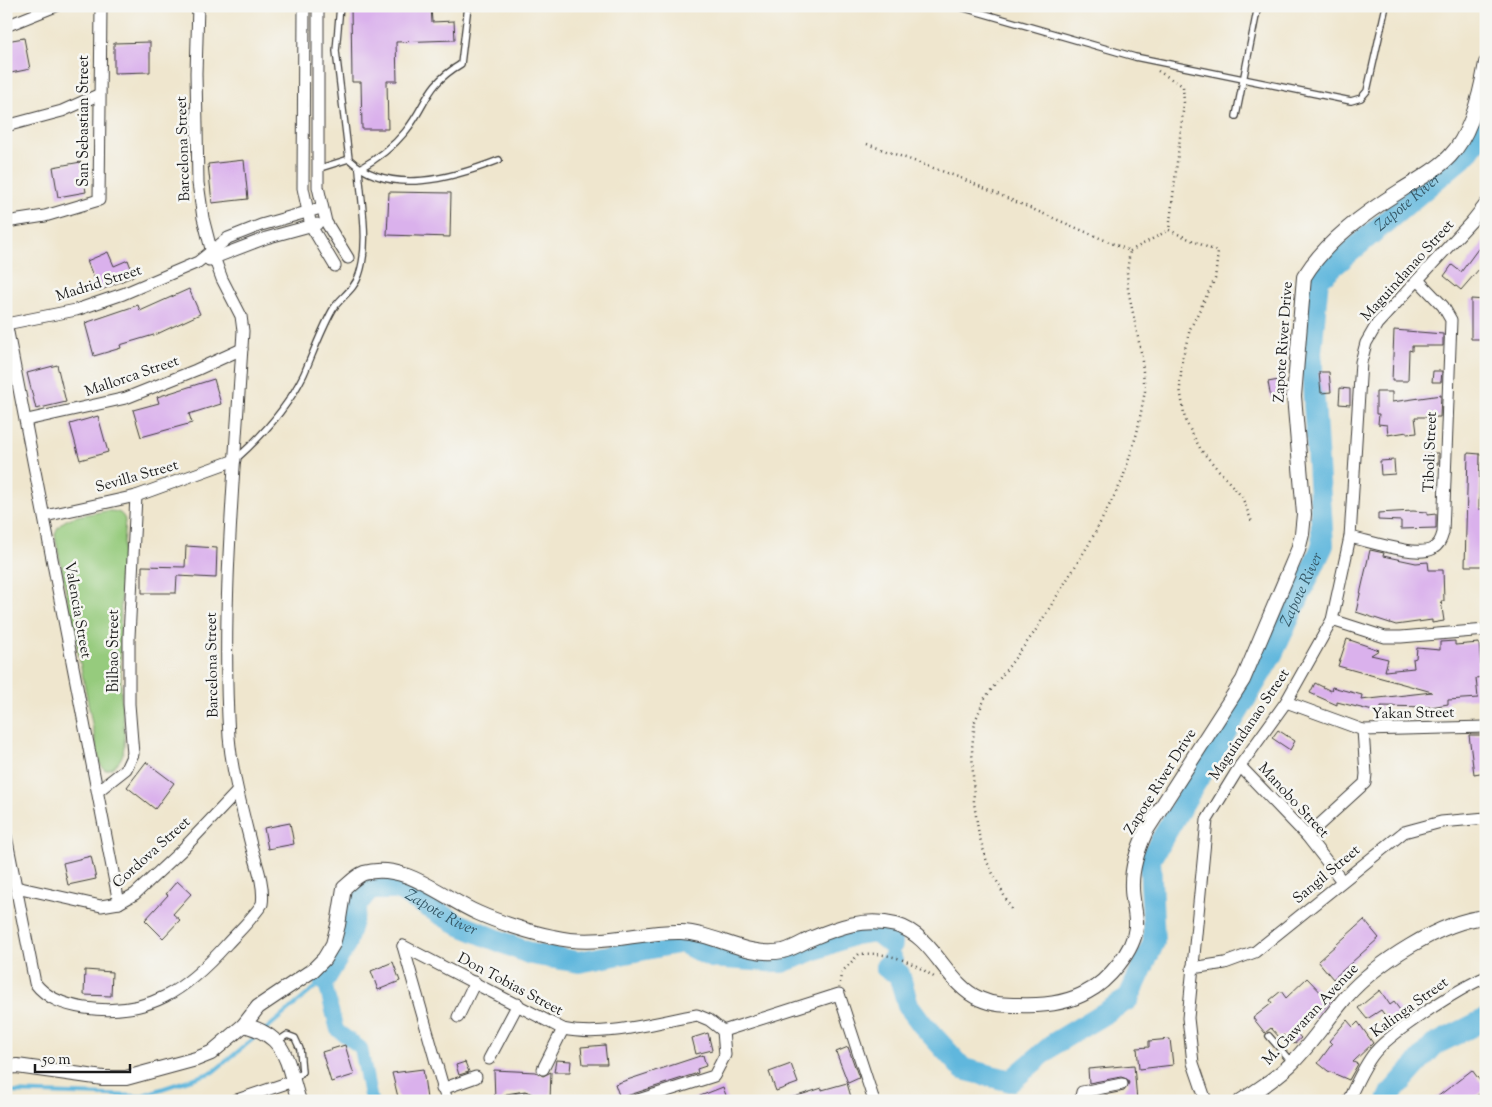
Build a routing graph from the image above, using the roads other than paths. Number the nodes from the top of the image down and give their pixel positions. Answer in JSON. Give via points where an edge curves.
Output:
{"nodes":[{"id":1,"x":56,"y":6,"type":"edge"},
{"id":2,"x":101,"y":6,"type":"edge"},
{"id":3,"x":198,"y":6,"type":"edge"},
{"id":4,"x":304,"y":6,"type":"edge"},
{"id":5,"x":318,"y":6,"type":"edge"},
{"id":6,"x":340,"y":6,"type":"edge"},
{"id":7,"x":468,"y":6,"type":"edge"},
{"id":8,"x":957,"y":6,"type":"edge"},
{"id":9,"x":1258,"y":6,"type":"edge"},
{"id":10,"x":1386,"y":6,"type":"edge"},
{"id":11,"x":6,"y":26,"type":"edge"},
{"id":12,"x":1486,"y":64,"type":"edge"},
{"id":13,"x":1243,"y":80,"type":"junction"},
{"id":14,"x":98,"y":95,"type":"junction"},
{"id":15,"x":1236,"y":116,"type":"dead end"},
{"id":16,"x":6,"y":126,"type":"edge"},
{"id":17,"x":349,"y":159,"type":"junction"},
{"id":18,"x":499,"y":160,"type":"dead end"},
{"id":19,"x":318,"y":169,"type":"junction"},
{"id":20,"x":359,"y":169,"type":"junction"},
{"id":21,"x":1486,"y":203,"type":"edge"},
{"id":22,"x":321,"y":208,"type":"junction"},
{"id":23,"x":307,"y":212,"type":"junction"},
{"id":24,"x":6,"y":222,"type":"edge"},
{"id":25,"x":326,"y":222,"type":"junction"},
{"id":26,"x":312,"y":226,"type":"junction"},
{"id":27,"x":213,"y":254,"type":"junction"},
{"id":28,"x":348,"y":258,"type":"dead end"},
{"id":29,"x":335,"y":266,"type":"dead end"},
{"id":30,"x":1418,"y":280,"type":"junction"},
{"id":31,"x":6,"y":324,"type":"edge"},
{"id":32,"x":242,"y":349,"type":"junction"},
{"id":33,"x":27,"y":420,"type":"junction"},
{"id":34,"x":235,"y":460,"type":"junction"},
{"id":35,"x":136,"y":496,"type":"junction"},
{"id":36,"x":45,"y":516,"type":"junction"},
{"id":37,"x":1350,"y":537,"type":"junction"},
{"id":38,"x":1332,"y":620,"type":"junction"},
{"id":39,"x":1486,"y":630,"type":"edge"},
{"id":40,"x":1286,"y":702,"type":"junction"},
{"id":41,"x":1486,"y":727,"type":"edge"},
{"id":42,"x":1363,"y":730,"type":"junction"},
{"id":43,"x":1240,"y":766,"type":"junction"},
{"id":44,"x":98,"y":791,"type":"junction"},
{"id":45,"x":237,"y":792,"type":"junction"},
{"id":46,"x":1486,"y":818,"type":"edge"},
{"id":47,"x":6,"y":836,"type":"edge"},
{"id":48,"x":1307,"y":836,"type":"junction"},
{"id":49,"x":1342,"y":881,"type":"junction"},
{"id":50,"x":16,"y":887,"type":"junction"},
{"id":51,"x":119,"y":903,"type":"junction"},
{"id":52,"x":1486,"y":917,"type":"edge"},
{"id":53,"x":1192,"y":968,"type":"junction"},
{"id":54,"x":1486,"y":977,"type":"edge"},
{"id":55,"x":475,"y":982,"type":"junction"},
{"id":56,"x":518,"y":1004,"type":"junction"},
{"id":57,"x":458,"y":1017,"type":"dead end"},
{"id":58,"x":249,"y":1026,"type":"junction"},
{"id":59,"x":563,"y":1029,"type":"junction"},
{"id":60,"x":723,"y":1031,"type":"junction"},
{"id":61,"x":1269,"y":1036,"type":"dead end"},
{"id":62,"x":489,"y":1059,"type":"dead end"},
{"id":63,"x":1292,"y":1063,"type":"junction"},
{"id":64,"x":6,"y":1067,"type":"edge"},
{"id":65,"x":543,"y":1069,"type":"dead end"},
{"id":66,"x":476,"y":1076,"type":"dead end"},
{"id":67,"x":293,"y":1081,"type":"junction"},
{"id":68,"x":1122,"y":1084,"type":"dead end"},
{"id":69,"x":442,"y":1089,"type":"junction"},
{"id":70,"x":526,"y":1098,"type":"dead end"},
{"id":71,"x":872,"y":1100,"type":"edge"},
{"id":72,"x":234,"y":1101,"type":"edge"},
{"id":73,"x":299,"y":1101,"type":"edge"},
{"id":74,"x":446,"y":1101,"type":"edge"},
{"id":75,"x":508,"y":1101,"type":"edge"},
{"id":76,"x":636,"y":1101,"type":"edge"},
{"id":77,"x":1080,"y":1101,"type":"edge"},
{"id":78,"x":1206,"y":1101,"type":"edge"},
{"id":79,"x":1241,"y":1101,"type":"edge"},
{"id":80,"x":1348,"y":1101,"type":"edge"}],
"edges":[{"from":1,"to":11,"type":"street"},
{"from":2,"to":14,"type":"street","name":"San Sebastian Street"},
{"from":3,"to":27,"type":"street","name":"Barcelona Street","via":[[198,183]]},
{"from":4,"to":23,"type":"street","via":[[302,157]]},
{"from":5,"to":19,"type":"street"},
{"from":6,"to":17,"type":"lane","via":[[336,51]]},
{"from":7,"to":20,"type":"lane","via":[[461,64],[430,89],[406,131],[378,159]]},
{"from":8,"to":13,"type":"lane","via":[[1135,57]]},
{"from":9,"to":13,"type":"lane"},
{"from":10,"to":13,"type":"lane","via":[[1368,87],[1358,100]]},
{"from":12,"to":58,"type":"street","name":"Zapote River Drive","via":[[1477,105],[1451,155],[1366,213],[1312,264],[1304,277],[1294,396],[1304,514],[1302,534],[1243,680],[1146,831],[1136,854],[1132,886],[1136,927],[1132,943],[1111,975],[1087,992],[1058,1004],[998,1004],[979,999],[964,988],[920,938],[893,924],[849,924],[784,950],[764,952],[682,932],[593,942],[553,938],[480,914],[419,881],[384,871],[365,873],[344,888],[333,944],[324,959],[258,1007]]},
{"from":13,"to":15,"type":"lane"},
{"from":14,"to":16,"type":"street","via":[[62,111]]},
{"from":14,"to":24,"type":"street","name":"San Sebastian Street","via":[[99,200],[45,216]]},
{"from":17,"to":19,"type":"lane"},
{"from":17,"to":20,"type":"lane"},
{"from":18,"to":20,"type":"lane","via":[[442,178],[417,181],[378,176]]},
{"from":19,"to":22,"type":"street"},
{"from":20,"to":34,"type":"lane","via":[[364,244],[359,275],[351,291],[332,309],[303,376],[278,415],[256,442]]},
{"from":21,"to":30,"type":"street","name":"Maguindanao Street"},
{"from":22,"to":23,"type":"street","name":"Madrid Street"},
{"from":22,"to":25,"type":"street"},
{"from":23,"to":26,"type":"street"},
{"from":23,"to":27,"type":"street","name":"Madrid Street","via":[[228,238]]},
{"from":25,"to":26,"type":"street","name":"Madrid Street"},
{"from":25,"to":28,"type":"street"},
{"from":26,"to":27,"type":"street","name":"Madrid Street"},
{"from":26,"to":29,"type":"street"},
{"from":27,"to":31,"type":"street","name":"Madrid Street","via":[[163,278],[76,310]]},
{"from":27,"to":32,"type":"street","name":"Barcelona Street","via":[[241,316]]},
{"from":30,"to":37,"type":"street","name":"Maguindanao Street","via":[[1377,324],[1366,343],[1361,362]]},
{"from":30,"to":37,"type":"street","name":"Tiboli Street","via":[[1443,306],[1451,320],[1443,533],[1440,542],[1432,549],[1418,552]]},
{"from":31,"to":33,"type":"street","name":"Valencia Street"},
{"from":32,"to":33,"type":"street","name":"Mallorca Street","via":[[126,398]]},
{"from":32,"to":34,"type":"street","name":"Barcelona Street"},
{"from":33,"to":36,"type":"street","name":"Valencia Street"},
{"from":34,"to":35,"type":"street","name":"Sevilla Street"},
{"from":34,"to":45,"type":"street","name":"Barcelona Street","via":[[227,559],[226,682]]},
{"from":35,"to":36,"type":"street","name":"Sevilla Street"},
{"from":35,"to":44,"type":"street","name":"Bilbao Street","via":[[128,637],[133,754],[126,769]]},
{"from":36,"to":44,"type":"street","name":"Valencia Street","via":[[68,650]]},
{"from":37,"to":38,"type":"street","name":"Maguindanao Street"},
{"from":38,"to":39,"type":"street","via":[[1385,637]]},
{"from":38,"to":40,"type":"street","name":"Maguindanao Street"},
{"from":40,"to":42,"type":"street","name":"Yakan Street"},
{"from":40,"to":43,"type":"street","name":"Maguindanao Street"},
{"from":41,"to":42,"type":"street","name":"Yakan Street"},
{"from":42,"to":48,"type":"street","name":"Yakan Street","via":[[1365,783]]},
{"from":43,"to":48,"type":"street","name":"Manobo Street"},
{"from":43,"to":53,"type":"street","name":"Maguindanao Street","via":[[1207,820]]},
{"from":44,"to":51,"type":"street","name":"Valencia Street"},
{"from":45,"to":50,"type":"street","name":"Barcelona Street","via":[[262,886],[262,904],[191,981],[160,1000],[120,1009],[97,1009],[75,1006],[43,993],[35,983]]},
{"from":45,"to":51,"type":"street","name":"Cordova Street","via":[[135,894]]},
{"from":46,"to":49,"type":"street","name":"Sangil Street","via":[[1441,822],[1404,832]]},
{"from":47,"to":50,"type":"street","name":"Barcelona Street"},
{"from":48,"to":49,"type":"street","name":"Manobo Street"},
{"from":49,"to":53,"type":"street","name":"Sangil Street","via":[[1254,952],[1225,963]]},
{"from":50,"to":51,"type":"street","name":"Cordova Street","via":[[101,906]]},
{"from":52,"to":63,"type":"street","name":"M. Gawaran Avenue","via":[[1457,922],[1437,930],[1370,975],[1347,995]]},
{"from":53,"to":78,"type":"street","name":"Maguindanao Street","via":[[1188,1018],[1193,1063]]},
{"from":54,"to":80,"type":"street","name":"Kalinga Street","via":[[1432,1008],[1380,1047]]},
{"from":55,"to":56,"type":"street","name":"Don Tobias Street"},
{"from":55,"to":57,"type":"street"},
{"from":55,"to":69,"type":"street","name":"Don Tobias Street","via":[[402,946]]},
{"from":56,"to":59,"type":"street","name":"Don Tobias Street"},
{"from":56,"to":62,"type":"street"},
{"from":58,"to":64,"type":"street","name":"Zapote River Drive","via":[[196,1060],[126,1078]]},
{"from":58,"to":67,"type":"street","via":[[274,1039],[283,1048]]},
{"from":59,"to":60,"type":"street","name":"Don Tobias Street","via":[[596,1032],[697,1015]]},
{"from":59,"to":65,"type":"street"},
{"from":60,"to":71,"type":"street","via":[[839,994]]},
{"from":60,"to":76,"type":"street","via":[[725,1055],[714,1076]]},
{"from":61,"to":63,"type":"lane"},
{"from":63,"to":79,"type":"street","name":"M. Gawaran Avenue"},
{"from":66,"to":69,"type":"street"},
{"from":67,"to":72,"type":"street"},
{"from":67,"to":73,"type":"street"},
{"from":68,"to":77,"type":"street","via":[[1088,1089],[1082,1092]]},
{"from":69,"to":74,"type":"street"},
{"from":70,"to":75,"type":"street"}]}
